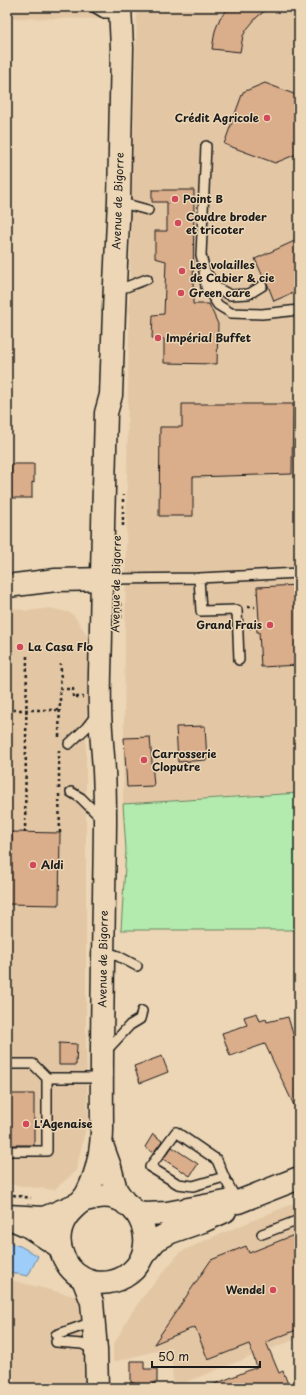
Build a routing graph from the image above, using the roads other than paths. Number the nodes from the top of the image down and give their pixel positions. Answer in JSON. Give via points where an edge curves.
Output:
{"nodes":[{"id":1,"x":94,"y":7,"type":"edge"},
{"id":2,"x":120,"y":10,"type":"edge"},
{"id":3,"x":206,"y":146,"type":"dead end"},
{"id":4,"x":119,"y":200,"type":"junction"},
{"id":5,"x":148,"y":210,"type":"dead end"},
{"id":6,"x":202,"y":262,"type":"junction"},
{"id":7,"x":147,"y":279,"type":"dead end"},
{"id":8,"x":114,"y":284,"type":"junction"},
{"id":9,"x":262,"y":286,"type":"dead end"},
{"id":10,"x":299,"y":310,"type":"edge"},
{"id":11,"x":111,"y":395,"type":"junction"},
{"id":12,"x":299,"y":573,"type":"edge"},
{"id":13,"x":199,"y":578,"type":"junction"},
{"id":14,"x":109,"y":579,"type":"junction"},
{"id":15,"x":7,"y":586,"type":"edge"},
{"id":16,"x":239,"y":660,"type":"dead end"},
{"id":17,"x":100,"y":710,"type":"junction"},
{"id":18,"x":69,"y":744,"type":"dead end"},
{"id":19,"x":104,"y":774,"type":"junction"},
{"id":20,"x":71,"y":792,"type":"dead end"},
{"id":21,"x":105,"y":821,"type":"junction"},
{"id":22,"x":104,"y":952,"type":"junction"},
{"id":23,"x":137,"y":966,"type":"dead end"},
{"id":24,"x":142,"y":1011,"type":"dead end"},
{"id":25,"x":102,"y":1056,"type":"junction"},
{"id":26,"x":7,"y":1064,"type":"edge"},
{"id":27,"x":47,"y":1078,"type":"junction"},
{"id":28,"x":101,"y":1078,"type":"junction"},
{"id":29,"x":102,"y":1145,"type":"junction"},
{"id":30,"x":7,"y":1151,"type":"edge"},
{"id":31,"x":224,"y":1177,"type":"junction"},
{"id":32,"x":299,"y":1178,"type":"edge"},
{"id":33,"x":81,"y":1202,"type":"junction"},
{"id":34,"x":238,"y":1202,"type":"junction"},
{"id":35,"x":131,"y":1208,"type":"junction"},
{"id":36,"x":7,"y":1217,"type":"edge"},
{"id":37,"x":299,"y":1220,"type":"edge"},
{"id":38,"x":262,"y":1234,"type":"dead end"},
{"id":39,"x":60,"y":1247,"type":"junction"},
{"id":40,"x":144,"y":1254,"type":"junction"},
{"id":41,"x":84,"y":1279,"type":"junction"},
{"id":42,"x":119,"y":1280,"type":"junction"},
{"id":43,"x":93,"y":1322,"type":"junction"},
{"id":44,"x":96,"y":1357,"type":"junction"},
{"id":45,"x":97,"y":1388,"type":"edge"}],
"edges":[{"from":1,"to":2,"type":"lane","via":[[104,13]]},
{"from":2,"to":4,"type":"main road","name":"Avenue de Bigorre","via":[[122,48]]},
{"from":3,"to":6,"type":"lane"},
{"from":4,"to":5,"type":"lane"},
{"from":4,"to":8,"type":"main road","name":"Avenue de Bigorre"},
{"from":6,"to":9,"type":"lane","via":[[217,288],[230,295],[248,294]]},
{"from":6,"to":10,"type":"lane","via":[[206,287],[218,305],[232,312],[262,314]]},
{"from":7,"to":8,"type":"lane","via":[[126,287]]},
{"from":8,"to":11,"type":"main road","name":"Avenue de Bigorre"},
{"from":11,"to":14,"type":"main road","name":"Avenue de Bigorre","via":[[106,413],[104,492]]},
{"from":11,"to":14,"type":"main road","name":"Avenue de Bigorre","via":[[117,417],[118,477]]},
{"from":12,"to":13,"type":"lane"},
{"from":13,"to":14,"type":"lane"},
{"from":13,"to":16,"type":"lane","via":[[201,611],[237,610]]},
{"from":14,"to":15,"type":"main road","via":[[56,580]]},
{"from":14,"to":17,"type":"main road","name":"Avenue de Bigorre"},
{"from":14,"to":19,"type":"main road","name":"Avenue de Bigorre","via":[[115,674]]},
{"from":17,"to":18,"type":"lane"},
{"from":17,"to":19,"type":"main road","name":"Avenue de Bigorre"},
{"from":19,"to":21,"type":"main road","name":"Avenue de Bigorre"},
{"from":20,"to":21,"type":"lane"},
{"from":21,"to":22,"type":"main road","name":"Avenue de Bigorre"},
{"from":22,"to":23,"type":"lane"},
{"from":22,"to":25,"type":"main road","name":"Avenue de Bigorre"},
{"from":24,"to":25,"type":"lane","via":[[140,1019],[130,1025]]},
{"from":25,"to":28,"type":"main road","name":"Avenue de Bigorre"},
{"from":26,"to":27,"type":"lane","via":[[33,1064]]},
{"from":27,"to":28,"type":"lane"},
{"from":27,"to":30,"type":"lane","via":[[47,1151]]},
{"from":28,"to":29,"type":"main road","name":"Avenue de Bigorre"},
{"from":29,"to":33,"type":"main road","name":"Avenue de Bigorre","via":[[89,1191]]},
{"from":29,"to":35,"type":"main road","name":"Avenue de Bigorre","via":[[116,1190]]},
{"from":31,"to":31,"type":"lane","via":[[217,1160],[176,1132],[150,1167],[178,1184],[193,1186]]},
{"from":31,"to":34,"type":"lane"},
{"from":32,"to":34,"type":"main road"},
{"from":33,"to":35,"type":"main road","via":[[99,1197],[113,1198]]},
{"from":33,"to":36,"type":"main road","via":[[44,1218]]},
{"from":33,"to":39,"type":"main road","via":[[65,1218],[59,1237]]},
{"from":34,"to":35,"type":"main road","via":[[167,1213],[145,1214]]},
{"from":34,"to":40,"type":"main road","via":[[203,1221],[156,1240]]},
{"from":35,"to":40,"type":"main road","via":[[143,1226],[146,1240]]},
{"from":36,"to":39,"type":"main road","via":[[28,1226]]},
{"from":37,"to":38,"type":"lane"},
{"from":39,"to":41,"type":"main road","via":[[64,1260],[72,1271]]},
{"from":40,"to":42,"type":"main road","via":[[130,1274]]},
{"from":41,"to":42,"type":"main road","via":[[95,1283]]},
{"from":41,"to":43,"type":"main road","via":[[92,1302]]},
{"from":42,"to":44,"type":"main road","via":[[111,1291]]},
{"from":43,"to":44,"type":"main road"},
{"from":43,"to":44,"type":"lane","via":[[56,1338],[82,1344]]},
{"from":44,"to":45,"type":"main road"}]}
